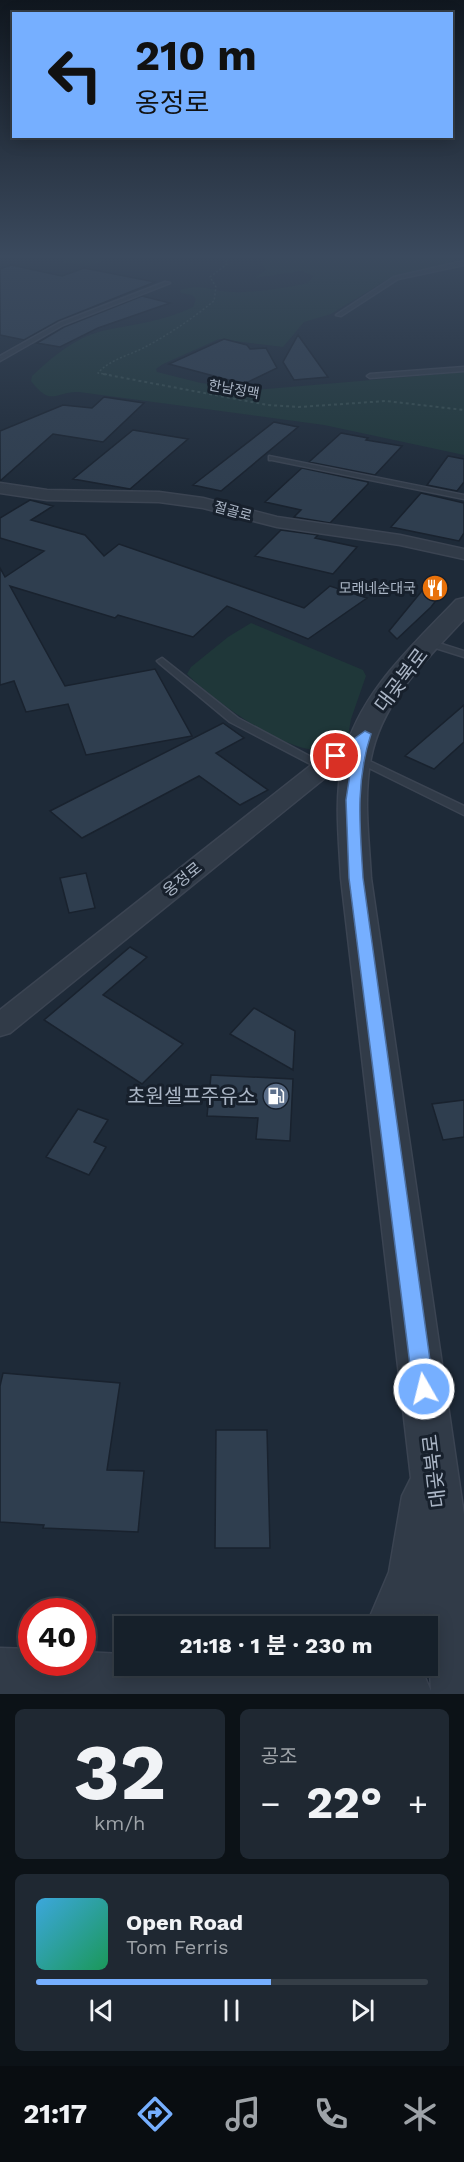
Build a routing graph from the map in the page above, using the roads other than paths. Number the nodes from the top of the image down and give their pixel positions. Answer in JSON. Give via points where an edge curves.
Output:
{"nodes":[{"id":1,"x":42,"y":335,"type":"edge"},
{"id":2,"x":0,"y":359,"type":"edge"},
{"id":3,"x":464,"y":369,"type":"edge"},
{"id":4,"x":370,"y":376,"type":"dead end"},
{"id":5,"x":272,"y":458,"type":"dead end"},
{"id":6,"x":0,"y":488,"type":"edge"},
{"id":7,"x":464,"y":497,"type":"edge"},
{"id":8,"x":464,"y":554,"type":"edge"},
{"id":9,"x":464,"y":604,"type":"edge"},
{"id":10,"x":429,"y":643,"type":"junction"},
{"id":11,"x":464,"y":654,"type":"edge"},
{"id":12,"x":162,"y":661,"type":"dead end"},
{"id":13,"x":348,"y":753,"type":"junction"},
{"id":14,"x":464,"y":811,"type":"edge"},
{"id":15,"x":0,"y":1025,"type":"edge"},
{"id":16,"x":433,"y":1460,"type":"junction"},
{"id":17,"x":396,"y":1616,"type":"edge"},
{"id":18,"x":0,"y":1674,"type":"edge"},
{"id":19,"x":315,"y":1676,"type":"edge"},
{"id":20,"x":271,"y":1691,"type":"edge"},
{"id":21,"x":405,"y":1694,"type":"edge"},
{"id":22,"x":459,"y":1694,"type":"edge"}],
"edges":[{"from":1,"to":2,"type":"lane"},
{"from":3,"to":4,"type":"lane"},
{"from":5,"to":7,"type":"lane"},
{"from":6,"to":8,"type":"street","name":"절골로","via":[[47,495],[159,497],[203,503],[277,522],[400,540]]},
{"from":9,"to":10,"type":"street","name":"대곶북로"},
{"from":10,"to":11,"type":"lane"},
{"from":10,"to":13,"type":"street","name":"대곶북로","via":[[380,703]]},
{"from":12,"to":13,"type":"lane","via":[[234,720]]},
{"from":13,"to":14,"type":"lane"},
{"from":13,"to":15,"type":"street","name":"옹정로"},
{"from":13,"to":16,"type":"street","name":"대곶북로","via":[[356,878]]},
{"from":16,"to":17,"type":"street","via":[[414,1574]]},
{"from":16,"to":22,"type":"street","name":"대곶북로"},
{"from":18,"to":20,"type":"street"},
{"from":19,"to":20,"type":"street"},
{"from":20,"to":21,"type":"street"}]}
